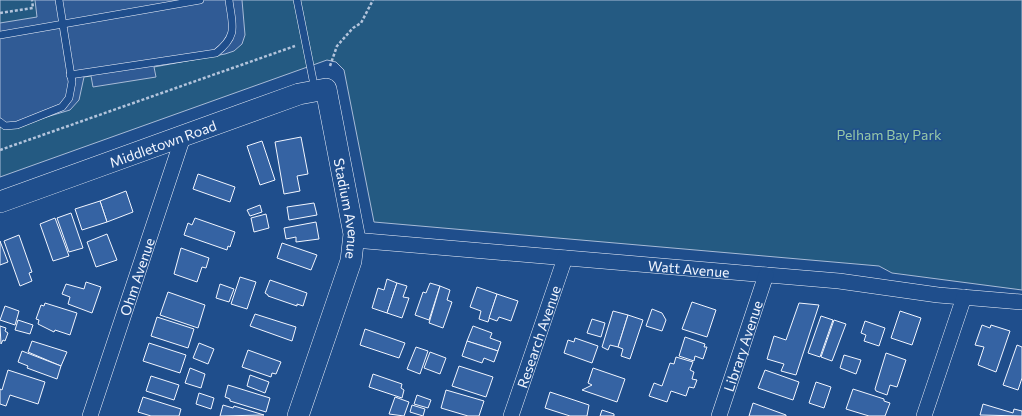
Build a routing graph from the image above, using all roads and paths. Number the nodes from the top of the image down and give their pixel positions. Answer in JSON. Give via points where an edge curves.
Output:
{"nodes":[{"id":1,"x":32,"y":0,"type":"edge"},
{"id":2,"x":59,"y":0,"type":"edge"},
{"id":3,"x":200,"y":0,"type":"edge"},
{"id":4,"x":229,"y":0,"type":"edge"},
{"id":5,"x":297,"y":0,"type":"edge"},
{"id":6,"x":374,"y":0,"type":"edge"},
{"id":7,"x":0,"y":13,"type":"edge"},
{"id":8,"x":62,"y":24,"type":"junction"},
{"id":9,"x":0,"y":35,"type":"edge"},
{"id":10,"x":305,"y":43,"type":"junction"},
{"id":11,"x":330,"y":66,"type":"dead end"},
{"id":12,"x":70,"y":75,"type":"junction"},
{"id":13,"x":320,"y":89,"type":"junction"},
{"id":14,"x":0,"y":122,"type":"edge"},
{"id":15,"x":183,"y":137,"type":"junction"},
{"id":16,"x":0,"y":150,"type":"edge"},
{"id":17,"x":0,"y":202,"type":"edge"},
{"id":18,"x":354,"y":240,"type":"junction"},
{"id":19,"x":564,"y":258,"type":"junction"},
{"id":20,"x":766,"y":275,"type":"junction"},
{"id":21,"x":964,"y":297,"type":"junction"},
{"id":22,"x":1022,"y":302,"type":"edge"},
{"id":23,"x":90,"y":416,"type":"edge"},
{"id":24,"x":298,"y":416,"type":"edge"},
{"id":25,"x":511,"y":416,"type":"edge"},
{"id":26,"x":718,"y":416,"type":"edge"},
{"id":27,"x":924,"y":416,"type":"edge"}],
"edges":[{"from":1,"to":7,"type":"path","via":[[33,8]]},
{"from":2,"to":8,"type":"lane"},
{"from":3,"to":8,"type":"lane"},
{"from":4,"to":12,"type":"lane","via":[[233,33],[228,43],[216,52]]},
{"from":5,"to":10,"type":"lane"},
{"from":6,"to":11,"type":"path","via":[[362,23],[353,28],[337,46]]},
{"from":8,"to":9,"type":"lane"},
{"from":8,"to":12,"type":"lane"},
{"from":10,"to":13,"type":"lane"},
{"from":10,"to":16,"type":"path"},
{"from":12,"to":14,"type":"lane","via":[[72,82],[69,98],[62,107],[17,124],[5,126]]},
{"from":13,"to":15,"type":"street","name":"Middletown Road"},
{"from":13,"to":18,"type":"street","name":"Stadium Avenue"},
{"from":15,"to":17,"type":"street","name":"Middletown Road"},
{"from":15,"to":23,"type":"street","name":"Ohm Avenue"},
{"from":18,"to":19,"type":"street","name":"Watt Avenue"},
{"from":18,"to":24,"type":"street","name":"Stadium Avenue","via":[[352,261]]},
{"from":19,"to":20,"type":"street","name":"Watt Avenue"},
{"from":19,"to":25,"type":"street","name":"Research Avenue"},
{"from":20,"to":21,"type":"street","name":"Watt Avenue"},
{"from":20,"to":26,"type":"street","name":"Library Avenue"},
{"from":21,"to":22,"type":"street","name":"Watt Avenue"},
{"from":21,"to":27,"type":"street"}]}
